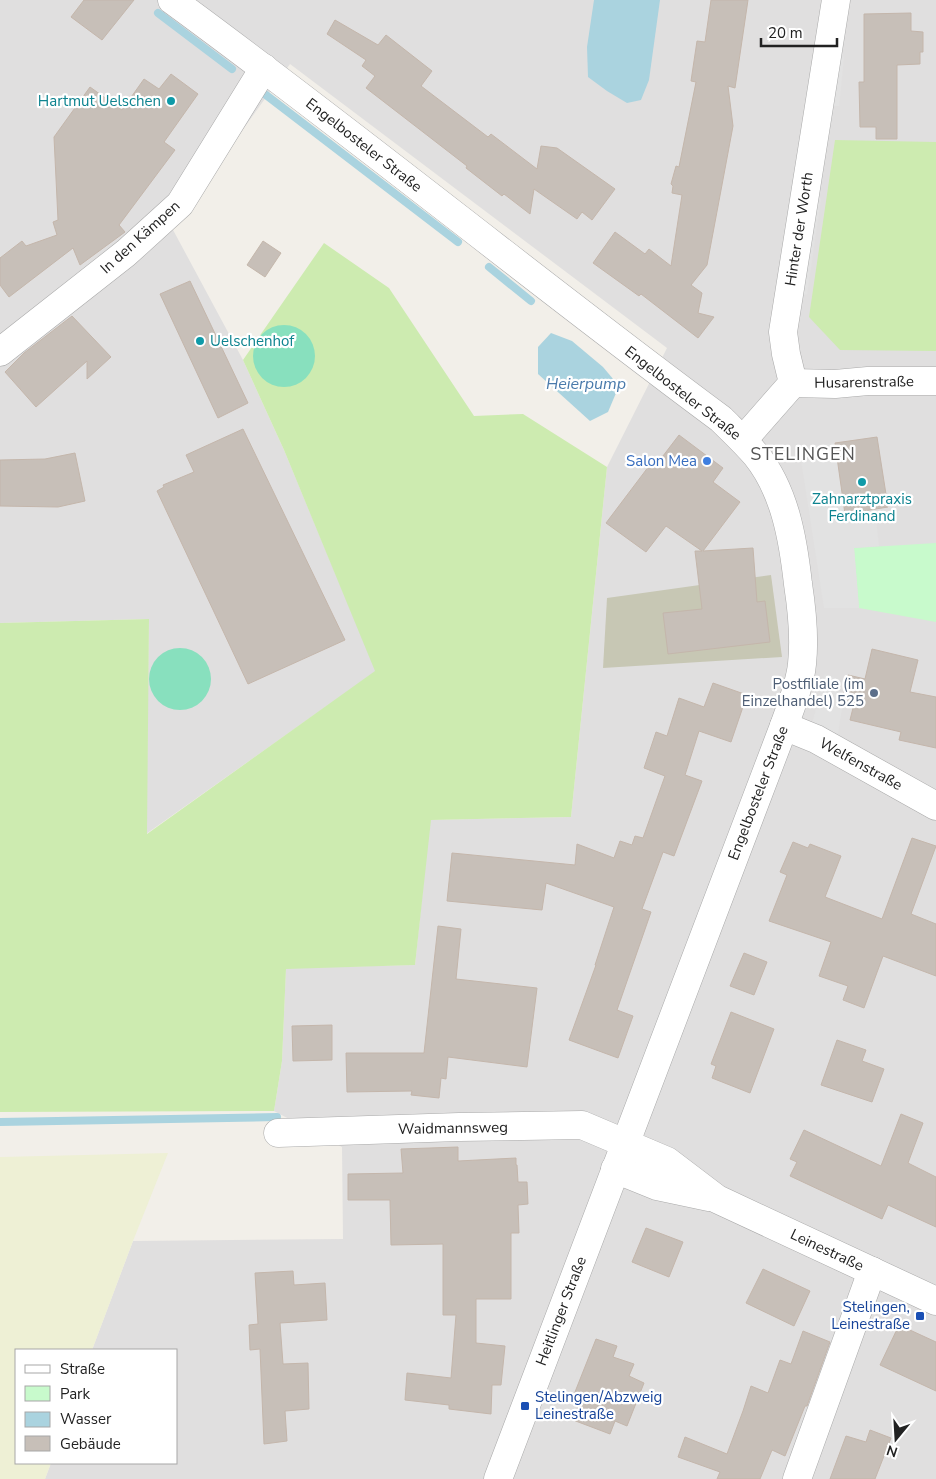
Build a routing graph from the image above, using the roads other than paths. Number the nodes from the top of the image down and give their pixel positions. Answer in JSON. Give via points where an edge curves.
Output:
{"nodes":[{"id":1,"x":172,"y":0,"type":"edge"},
{"id":2,"x":836,"y":0,"type":"edge"},
{"id":3,"x":264,"y":68,"type":"junction"},
{"id":4,"x":0,"y":352,"type":"edge"},
{"id":5,"x":936,"y":381,"type":"edge"},
{"id":6,"x":793,"y":382,"type":"junction"},
{"id":7,"x":743,"y":440,"type":"junction"},
{"id":8,"x":784,"y":726,"type":"junction"},
{"id":9,"x":936,"y":806,"type":"edge"},
{"id":10,"x":278,"y":1133,"type":"dead end"},
{"id":11,"x":625,"y":1143,"type":"junction"},
{"id":12,"x":615,"y":1169,"type":"junction"},
{"id":13,"x":718,"y":1199,"type":"junction"},
{"id":14,"x":872,"y":1271,"type":"junction"},
{"id":15,"x":936,"y":1300,"type":"edge"},
{"id":16,"x":498,"y":1479,"type":"edge"},
{"id":17,"x":797,"y":1479,"type":"edge"}],
"edges":[{"from":1,"to":3,"type":"street","name":"Engelbosteler Straße"},
{"from":2,"to":6,"type":"street","name":"Hinter der Worth","via":[[783,332]]},
{"from":3,"to":4,"type":"street","name":"In den Kämpen","via":[[180,204],[126,253]]},
{"from":3,"to":7,"type":"street","name":"Engelbosteler Straße","via":[[721,419]]},
{"from":5,"to":6,"type":"street","name":"Husarenstraße"},
{"from":6,"to":7,"type":"street"},
{"from":7,"to":8,"type":"street","name":"Engelbosteler Straße","via":[[757,457],[780,498],[788,521],[797,572],[804,635],[802,665]]},
{"from":8,"to":9,"type":"street","name":"Welfenstraße","via":[[816,739]]},
{"from":8,"to":11,"type":"street","name":"Engelbosteler Straße"},
{"from":10,"to":11,"type":"street","name":"Waidmannsweg","via":[[582,1125]]},
{"from":11,"to":12,"type":"street","name":"Heitlinger Straße"},
{"from":11,"to":13,"type":"street","name":"Leinestraße","via":[[667,1161]]},
{"from":12,"to":13,"type":"street","name":"Leinestraße","via":[[657,1186]]},
{"from":12,"to":16,"type":"street","name":"Heitlinger Straße"},
{"from":13,"to":14,"type":"street","name":"Leinestraße"},
{"from":14,"to":15,"type":"street","name":"Leinestraße"},
{"from":14,"to":17,"type":"street"}]}
